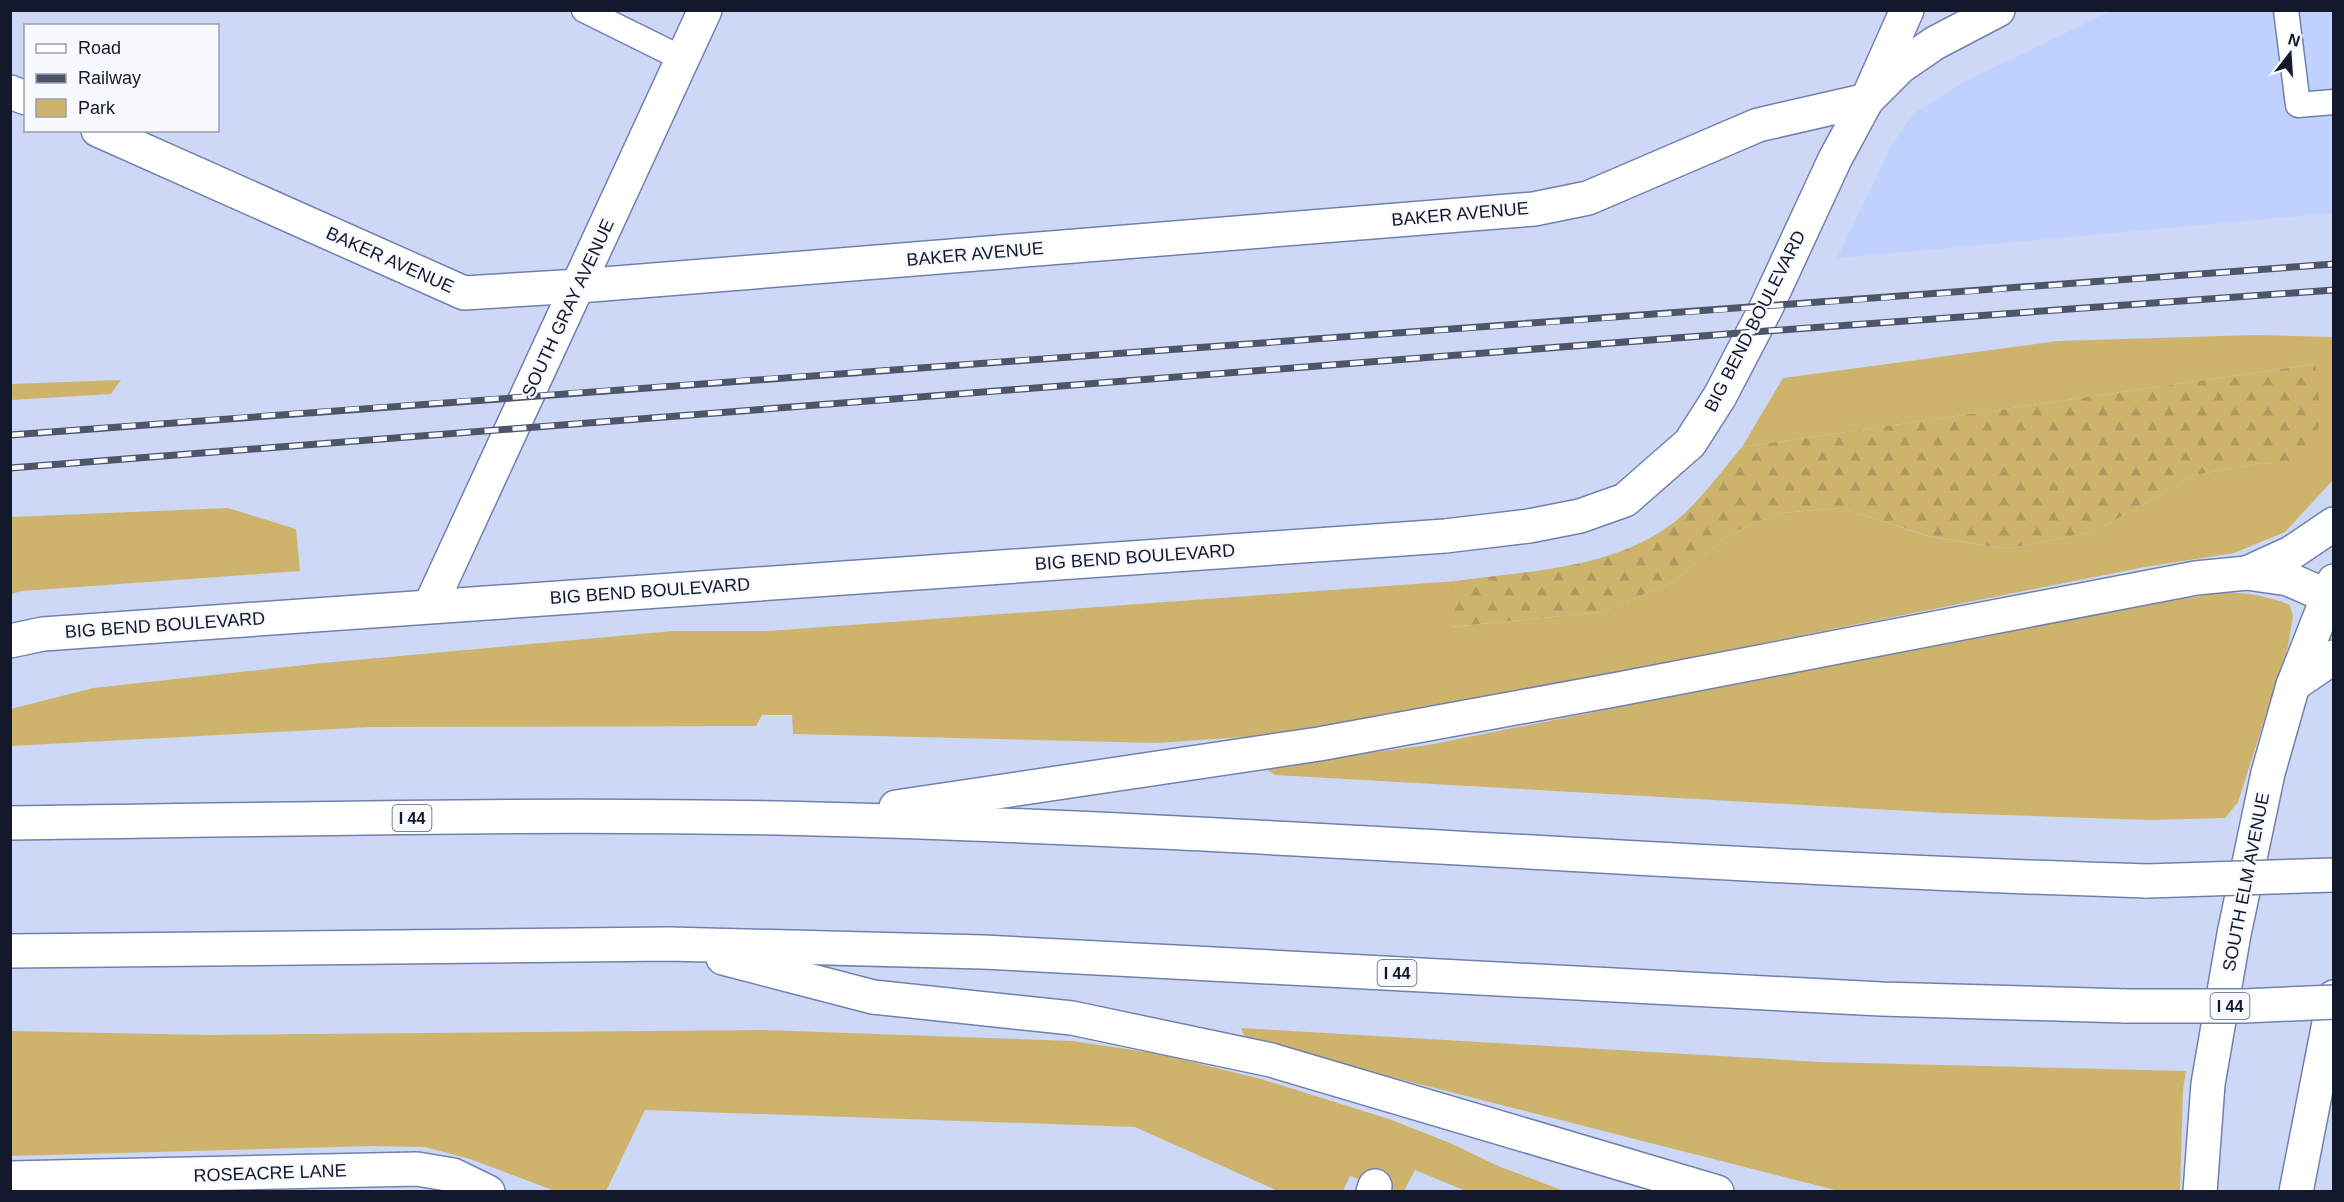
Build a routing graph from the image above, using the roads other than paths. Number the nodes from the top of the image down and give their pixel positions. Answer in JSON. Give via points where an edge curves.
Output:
{"nodes":[{"id":1,"x":584,"y":10,"type":"edge"},
{"id":2,"x":705,"y":10,"type":"edge"},
{"id":3,"x":1907,"y":10,"type":"edge"},
{"id":4,"x":1998,"y":10,"type":"edge"},
{"id":5,"x":2286,"y":10,"type":"edge"},
{"id":6,"x":682,"y":59,"type":"junction"},
{"id":7,"x":1867,"y":100,"type":"junction"},
{"id":8,"x":2334,"y":102,"type":"edge"},
{"id":9,"x":103,"y":132,"type":"edge"},
{"id":10,"x":579,"y":286,"type":"junction"},
{"id":11,"x":2334,"y":524,"type":"edge"},
{"id":12,"x":2247,"y":573,"type":"junction"},
{"id":13,"x":2332,"y":591,"type":"edge"},
{"id":14,"x":430,"y":606,"type":"junction"},
{"id":15,"x":10,"y":640,"type":"edge"},
{"id":16,"x":2334,"y":657,"type":"edge"},
{"id":17,"x":2293,"y":685,"type":"junction"},
{"id":18,"x":814,"y":819,"type":"junction"},
{"id":19,"x":10,"y":823,"type":"edge"},
{"id":20,"x":2334,"y":875,"type":"edge"},
{"id":21,"x":669,"y":944,"type":"junction"},
{"id":22,"x":10,"y":951,"type":"edge"},
{"id":23,"x":2334,"y":997,"type":"edge"},
{"id":24,"x":2334,"y":1002,"type":"edge"},
{"id":25,"x":10,"y":1178,"type":"edge"},
{"id":26,"x":167,"y":1184,"type":"edge"},
{"id":27,"x":488,"y":1191,"type":"edge"},
{"id":28,"x":1718,"y":1191,"type":"edge"},
{"id":29,"x":2200,"y":1191,"type":"edge"},
{"id":30,"x":2296,"y":1191,"type":"edge"}],
"edges":[{"from":1,"to":6,"type":"lane"},
{"from":2,"to":6,"type":"main road","name":"SOUTH GRAY AVENUE"},
{"from":3,"to":7,"type":"main road"},
{"from":4,"to":7,"type":"main road","name":"BIG BEND BOULEVARD","via":[[1926,49]]},
{"from":5,"to":8,"type":"lane","via":[[2298,105]]},
{"from":6,"to":10,"type":"main road","name":"SOUTH GRAY AVENUE"},
{"from":7,"to":10,"type":"main road","name":"BAKER AVENUE","via":[[1758,125],[1588,198],[1534,208]]},
{"from":7,"to":14,"type":"main road","name":"BIG BEND BOULEVARD","via":[[1835,159],[1766,308],[1726,385],[1690,442],[1624,500],[1581,516],[1445,536]]},
{"from":9,"to":10,"type":"main road","name":"BAKER AVENUE","via":[[464,292]]},
{"from":10,"to":14,"type":"main road","name":"SOUTH GRAY AVENUE"},
{"from":11,"to":12,"type":"main road","via":[[2291,553]]},
{"from":12,"to":13,"type":"main road"},
{"from":12,"to":18,"type":"main road","via":[[2186,580],[1319,744]]},
{"from":13,"to":17,"type":"main road","name":"SOUTH ELM AVENUE"},
{"from":14,"to":15,"type":"main road","name":"BIG BEND BOULEVARD","via":[[44,634]]},
{"from":16,"to":17,"type":"main road"},
{"from":17,"to":29,"type":"main road","name":"SOUTH ELM AVENUE","via":[[2268,773],[2234,934],[2208,1084]]},
{"from":18,"to":19,"type":"main road","number":"I 44","via":[[594,817]]},
{"from":18,"to":20,"type":"main road","number":"I 44","bridge":true,"via":[[1183,834],[1961,876],[2147,882]]},
{"from":21,"to":22,"type":"main road","number":"I 44"},
{"from":21,"to":24,"type":"main road","number":"I 44","bridge":true,"via":[[995,952],[1881,999],[2126,1006]]},
{"from":21,"to":28,"type":"main road","via":[[873,998],[1072,1018],[1271,1060]]},
{"from":23,"to":30,"type":"main road"},
{"from":25,"to":26,"type":"main road","name":"ROSEACRE LANE"},
{"from":26,"to":27,"type":"main road","name":"ROSEACRE LANE","via":[[417,1169],[453,1175]]}]}
